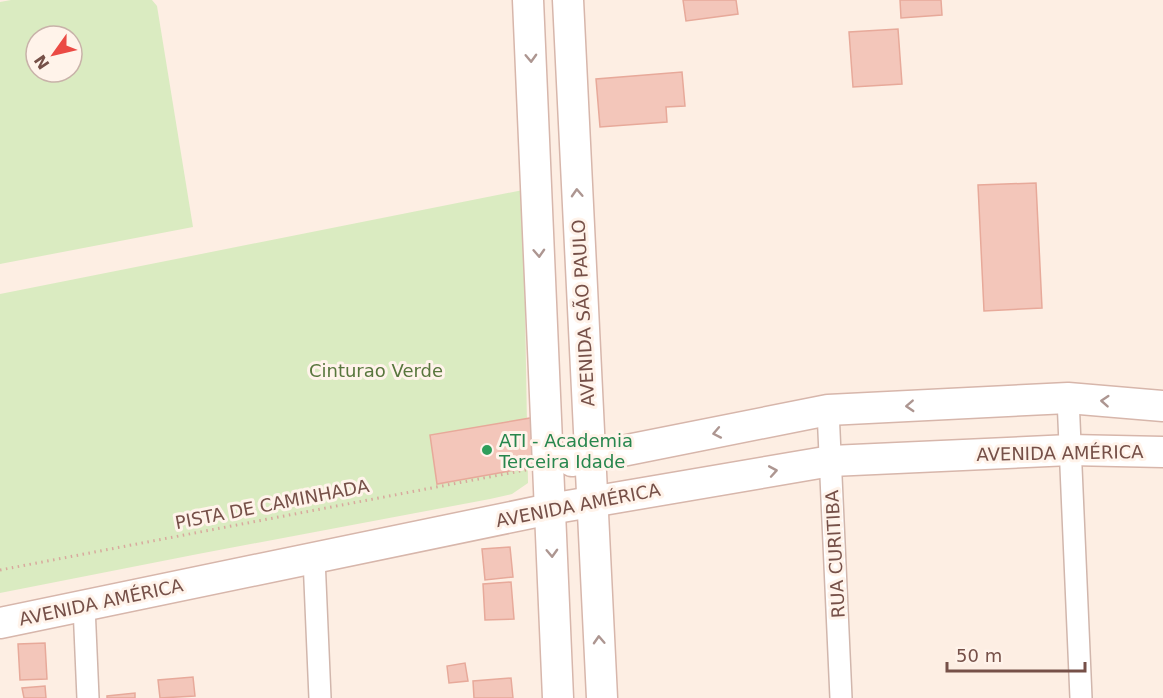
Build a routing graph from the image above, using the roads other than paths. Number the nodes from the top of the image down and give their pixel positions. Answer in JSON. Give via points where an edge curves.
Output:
{"nodes":[{"id":1,"x":528,"y":0,"type":"edge"},
{"id":2,"x":568,"y":0,"type":"edge"},
{"id":3,"x":1068,"y":399,"type":"junction"},
{"id":4,"x":1163,"y":406,"type":"edge"},
{"id":5,"x":828,"y":410,"type":"junction"},
{"id":6,"x":1070,"y":450,"type":"junction"},
{"id":7,"x":1163,"y":452,"type":"edge"},
{"id":8,"x":590,"y":458,"type":"junction"},
{"id":9,"x":831,"y":461,"type":"junction"},
{"id":10,"x":548,"y":466,"type":"junction"},
{"id":11,"x":593,"y":501,"type":"junction"},
{"id":12,"x":550,"y":509,"type":"junction"},
{"id":13,"x":315,"y":558,"type":"junction"},
{"id":14,"x":84,"y":606,"type":"junction"},
{"id":15,"x":0,"y":623,"type":"edge"},
{"id":16,"x":88,"y":698,"type":"edge"},
{"id":17,"x":320,"y":698,"type":"edge"},
{"id":18,"x":558,"y":698,"type":"edge"},
{"id":19,"x":602,"y":698,"type":"edge"},
{"id":20,"x":841,"y":698,"type":"edge"},
{"id":21,"x":1081,"y":698,"type":"edge"}],
"edges":[{"from":1,"to":10,"type":"main road","one_way":true},
{"from":8,"to":2,"type":"main road","name":"AVENIDA SÃO PAULO","one_way":true},
{"from":4,"to":3,"type":"main road","one_way":true},
{"from":3,"to":5,"type":"main road","one_way":true},
{"from":3,"to":6,"type":"street"},
{"from":5,"to":8,"type":"main road","one_way":true},
{"from":5,"to":9,"type":"street","name":"RUA CURITIBA"},
{"from":6,"to":7,"type":"main road","name":"AVENIDA AMÉRICA"},
{"from":6,"to":9,"type":"main road","name":"AVENIDA AMÉRICA"},
{"from":6,"to":21,"type":"street"},
{"from":8,"to":10,"type":"main road"},
{"from":8,"to":11,"type":"main road","name":"AVENIDA SÃO PAULO"},
{"from":11,"to":9,"type":"main road","name":"AVENIDA AMÉRICA","one_way":true},
{"from":9,"to":20,"type":"street","name":"RUA CURITIBA"},
{"from":10,"to":12,"type":"main road"},
{"from":11,"to":12,"type":"main road","name":"AVENIDA AMÉRICA"},
{"from":19,"to":11,"type":"main road","name":"AVENIDA SÃO PAULO","one_way":true},
{"from":12,"to":13,"type":"main road","name":"AVENIDA AMÉRICA"},
{"from":12,"to":18,"type":"main road","one_way":true},
{"from":13,"to":14,"type":"main road","name":"AVENIDA AMÉRICA"},
{"from":13,"to":17,"type":"street"},
{"from":14,"to":15,"type":"main road","name":"AVENIDA AMÉRICA"},
{"from":14,"to":16,"type":"street"}]}
